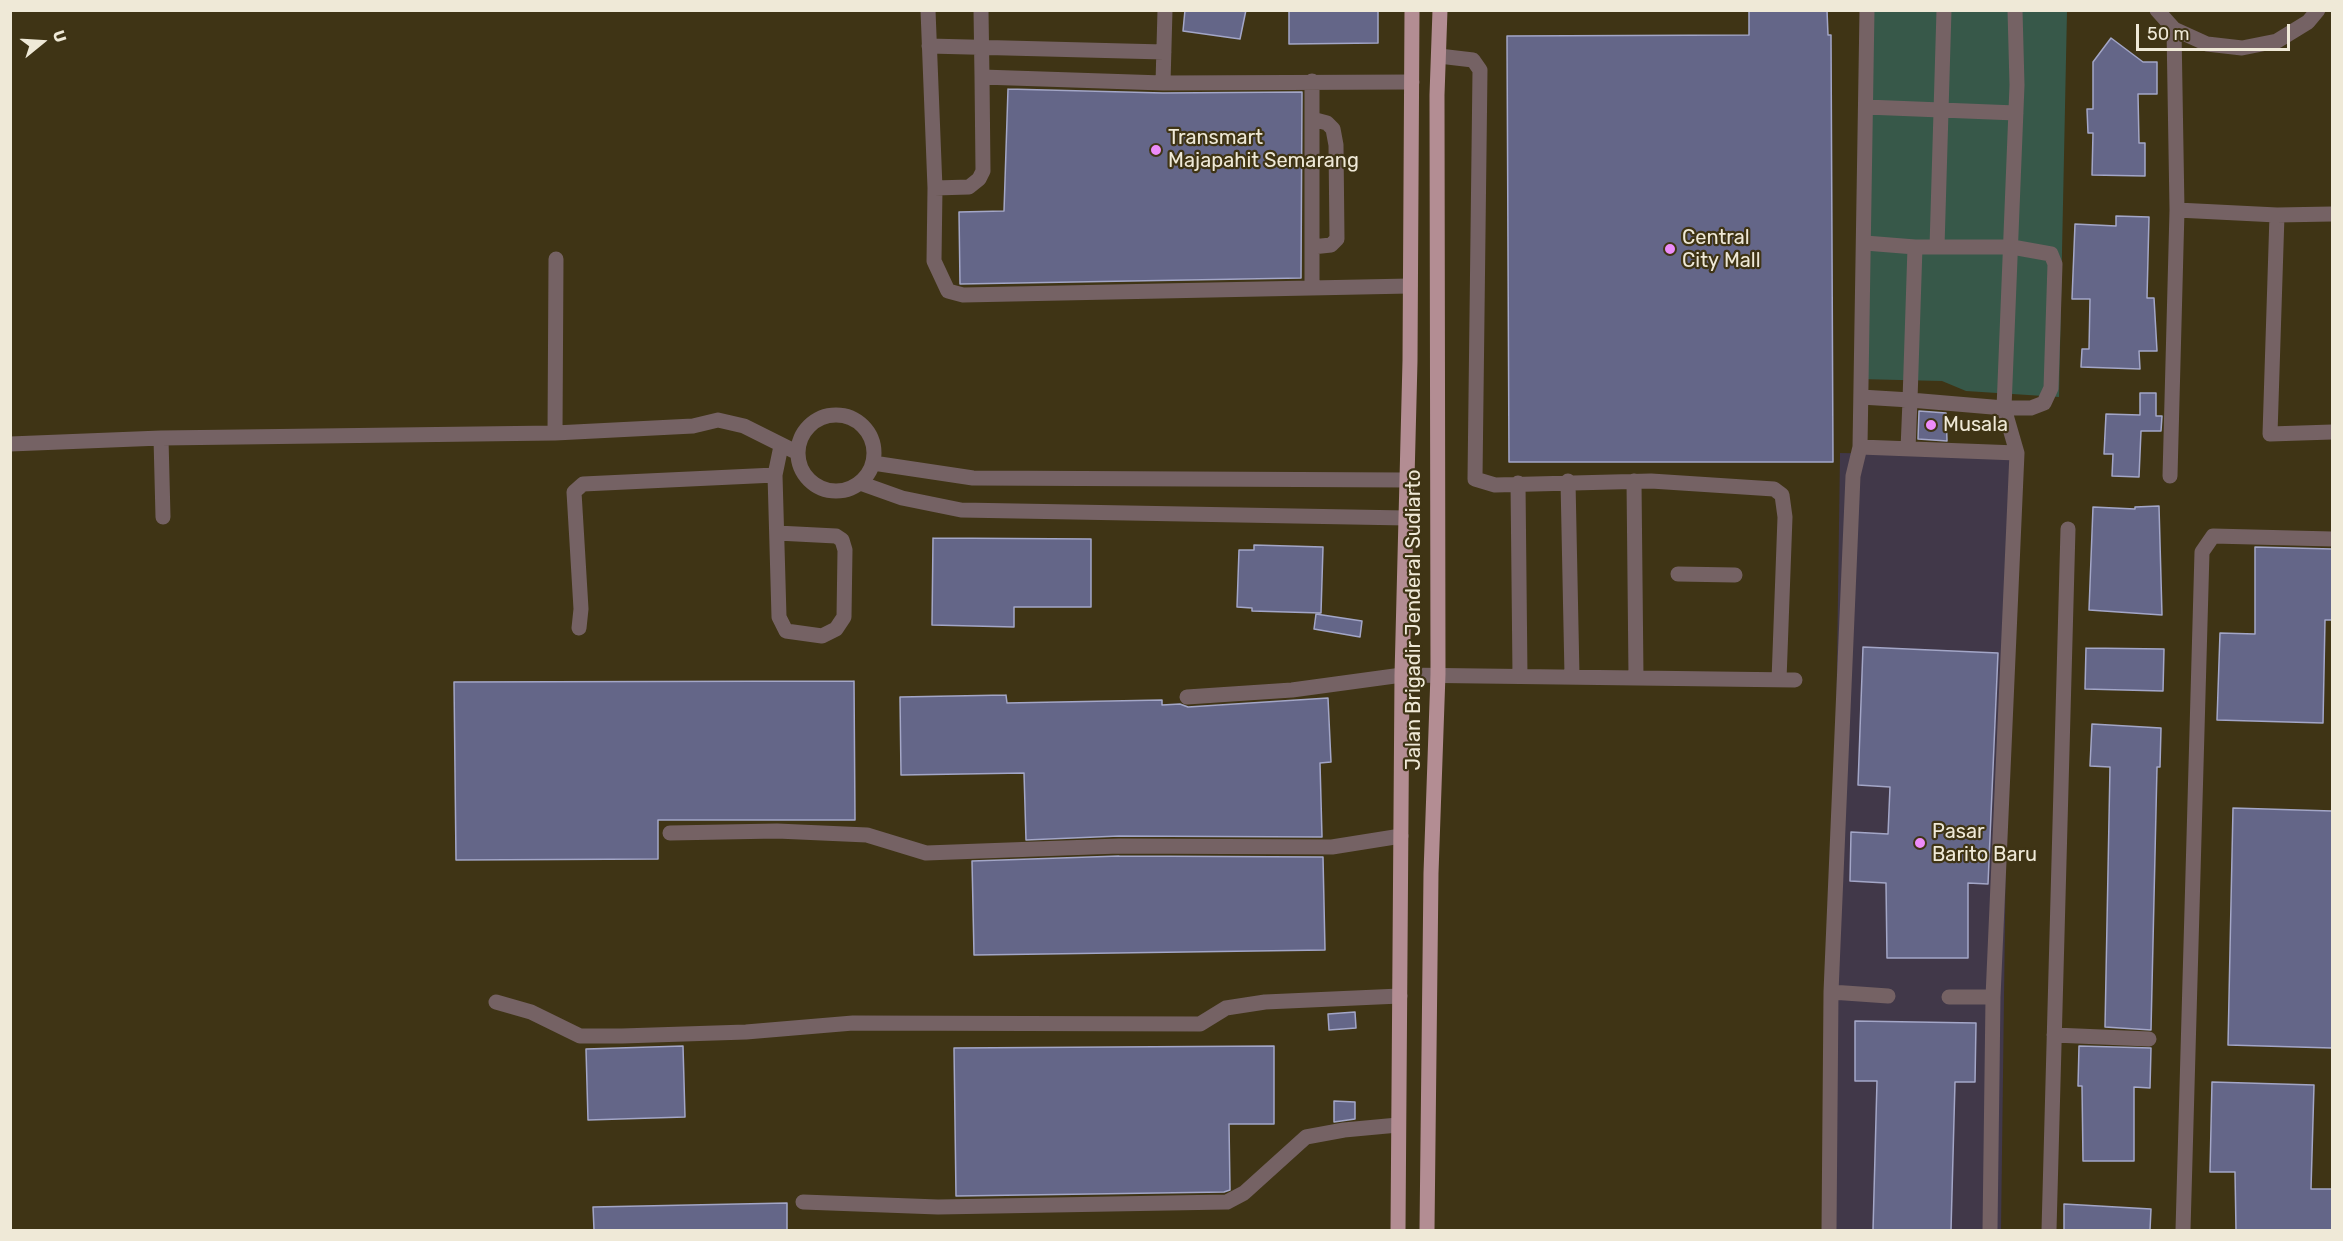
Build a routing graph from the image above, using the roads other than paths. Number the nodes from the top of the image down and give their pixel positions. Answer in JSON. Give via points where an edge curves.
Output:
{"nodes":[{"id":1,"x":928,"y":10,"type":"edge"},
{"id":2,"x":981,"y":10,"type":"edge"},
{"id":3,"x":1165,"y":10,"type":"edge"},
{"id":4,"x":1412,"y":10,"type":"edge"},
{"id":5,"x":1440,"y":10,"type":"edge"},
{"id":6,"x":1867,"y":10,"type":"edge"},
{"id":7,"x":1944,"y":10,"type":"edge"},
{"id":8,"x":2015,"y":10,"type":"edge"},
{"id":9,"x":2157,"y":10,"type":"edge"},
{"id":10,"x":2318,"y":10,"type":"edge"},
{"id":11,"x":2174,"y":29,"type":"junction"},
{"id":12,"x":930,"y":46,"type":"junction"},
{"id":13,"x":981,"y":47,"type":"junction"},
{"id":14,"x":1164,"y":52,"type":"junction"},
{"id":15,"x":1438,"y":56,"type":"junction"},
{"id":16,"x":981,"y":77,"type":"junction"},
{"id":17,"x":1312,"y":81,"type":"junction"},
{"id":18,"x":1163,"y":82,"type":"junction"},
{"id":19,"x":1412,"y":82,"type":"junction"},
{"id":20,"x":1866,"y":107,"type":"junction"},
{"id":21,"x":1940,"y":111,"type":"junction"},
{"id":22,"x":2016,"y":113,"type":"junction"},
{"id":23,"x":1312,"y":119,"type":"junction"},
{"id":24,"x":935,"y":189,"type":"junction"},
{"id":25,"x":2177,"y":210,"type":"junction"},
{"id":26,"x":2277,"y":214,"type":"junction"},
{"id":27,"x":2332,"y":214,"type":"edge"},
{"id":28,"x":1865,"y":243,"type":"junction"},
{"id":29,"x":1312,"y":246,"type":"junction"},
{"id":30,"x":1915,"y":247,"type":"junction"},
{"id":31,"x":1937,"y":247,"type":"junction"},
{"id":32,"x":2012,"y":247,"type":"junction"},
{"id":33,"x":556,"y":259,"type":"dead end"},
{"id":34,"x":1312,"y":286,"type":"junction"},
{"id":35,"x":1410,"y":286,"type":"junction"},
{"id":36,"x":1861,"y":397,"type":"junction"},
{"id":37,"x":1910,"y":400,"type":"junction"},
{"id":38,"x":2004,"y":408,"type":"junction"},
{"id":39,"x":2332,"y":432,"type":"edge"},
{"id":40,"x":555,"y":433,"type":"junction"},
{"id":41,"x":161,"y":438,"type":"junction"},
{"id":42,"x":10,"y":444,"type":"edge"},
{"id":43,"x":781,"y":446,"type":"junction"},
{"id":44,"x":1860,"y":447,"type":"junction"},
{"id":45,"x":1908,"y":449,"type":"junction"},
{"id":46,"x":798,"y":453,"type":"junction"},
{"id":47,"x":2017,"y":453,"type":"junction"},
{"id":48,"x":873,"y":463,"type":"junction"},
{"id":49,"x":775,"y":476,"type":"junction"},
{"id":50,"x":2170,"y":476,"type":"dead end"},
{"id":51,"x":1407,"y":480,"type":"junction"},
{"id":52,"x":1568,"y":481,"type":"junction"},
{"id":53,"x":1634,"y":481,"type":"junction"},
{"id":54,"x":860,"y":483,"type":"junction"},
{"id":55,"x":1518,"y":483,"type":"junction"},
{"id":56,"x":163,"y":517,"type":"dead end"},
{"id":57,"x":1407,"y":518,"type":"junction"},
{"id":58,"x":2068,"y":529,"type":"dead end"},
{"id":59,"x":777,"y":533,"type":"junction"},
{"id":60,"x":2332,"y":539,"type":"edge"},
{"id":61,"x":1678,"y":574,"type":"dead end"},
{"id":62,"x":1735,"y":575,"type":"dead end"},
{"id":63,"x":579,"y":628,"type":"dead end"},
{"id":64,"x":1438,"y":674,"type":"junction"},
{"id":65,"x":1402,"y":675,"type":"junction"},
{"id":66,"x":1520,"y":676,"type":"junction"},
{"id":67,"x":1572,"y":676,"type":"junction"},
{"id":68,"x":1636,"y":677,"type":"junction"},
{"id":69,"x":1779,"y":680,"type":"junction"},
{"id":70,"x":1795,"y":680,"type":"dead end"},
{"id":71,"x":1187,"y":697,"type":"dead end"},
{"id":72,"x":670,"y":833,"type":"dead end"},
{"id":73,"x":1401,"y":836,"type":"junction"},
{"id":74,"x":1831,"y":992,"type":"junction"},
{"id":75,"x":1400,"y":996,"type":"junction"},
{"id":76,"x":1888,"y":996,"type":"dead end"},
{"id":77,"x":1949,"y":997,"type":"dead end"},
{"id":78,"x":1993,"y":997,"type":"junction"},
{"id":79,"x":496,"y":1002,"type":"dead end"},
{"id":80,"x":2055,"y":1035,"type":"junction"},
{"id":81,"x":2149,"y":1039,"type":"dead end"},
{"id":82,"x":1398,"y":1125,"type":"junction"},
{"id":83,"x":803,"y":1202,"type":"dead end"},
{"id":84,"x":1398,"y":1230,"type":"edge"},
{"id":85,"x":1427,"y":1230,"type":"edge"},
{"id":86,"x":1829,"y":1230,"type":"edge"},
{"id":87,"x":1990,"y":1230,"type":"edge"},
{"id":88,"x":2049,"y":1230,"type":"edge"},
{"id":89,"x":2183,"y":1230,"type":"edge"}],
"edges":[{"from":1,"to":12,"type":"lane"},
{"from":2,"to":13,"type":"lane"},
{"from":3,"to":14,"type":"lane"},
{"from":4,"to":19,"type":"main road","name":"Jalan Brigadir Jenderal Sudiarto"},
{"from":5,"to":15,"type":"main road","name":"Jalan Brigadir Jenderal Sudiarto"},
{"from":6,"to":20,"type":"lane"},
{"from":7,"to":21,"type":"lane"},
{"from":8,"to":22,"type":"lane"},
{"from":9,"to":11,"type":"lane"},
{"from":10,"to":11,"type":"lane","via":[[2308,22],[2277,41],[2242,48],[2206,44]]},
{"from":11,"to":25,"type":"lane"},
{"from":12,"to":13,"type":"lane"},
{"from":12,"to":24,"type":"lane"},
{"from":13,"to":14,"type":"lane"},
{"from":13,"to":16,"type":"lane"},
{"from":14,"to":18,"type":"lane"},
{"from":15,"to":55,"type":"lane","via":[[1473,60],[1480,70],[1475,479],[1495,484]]},
{"from":15,"to":64,"type":"main road","name":"Jalan Brigadir Jenderal Sudiarto"},
{"from":16,"to":18,"type":"lane"},
{"from":16,"to":24,"type":"lane","via":[[979,179],[969,187]]},
{"from":17,"to":18,"type":"lane"},
{"from":17,"to":19,"type":"lane"},
{"from":17,"to":23,"type":"lane"},
{"from":19,"to":35,"type":"main road","name":"Jalan Brigadir Jenderal Sudiarto"},
{"from":20,"to":21,"type":"lane"},
{"from":20,"to":28,"type":"lane"},
{"from":21,"to":22,"type":"lane"},
{"from":21,"to":31,"type":"lane"},
{"from":22,"to":32,"type":"lane"},
{"from":23,"to":29,"type":"lane"},
{"from":23,"to":29,"type":"lane","via":[[1328,123],[1336,145],[1334,244]]},
{"from":24,"to":34,"type":"lane","via":[[934,261],[948,291],[963,295]]},
{"from":25,"to":26,"type":"lane"},
{"from":25,"to":50,"type":"lane"},
{"from":26,"to":27,"type":"lane"},
{"from":26,"to":39,"type":"lane","via":[[2270,434]]},
{"from":28,"to":30,"type":"lane"},
{"from":28,"to":36,"type":"lane"},
{"from":29,"to":34,"type":"lane"},
{"from":30,"to":31,"type":"lane"},
{"from":30,"to":37,"type":"lane"},
{"from":31,"to":32,"type":"lane"},
{"from":32,"to":38,"type":"lane"},
{"from":32,"to":38,"type":"lane","via":[[2051,254],[2054,258],[2051,388],[2044,403],[2031,408]]},
{"from":33,"to":40,"type":"lane"},
{"from":34,"to":35,"type":"lane"},
{"from":35,"to":51,"type":"main road","name":"Jalan Brigadir Jenderal Sudiarto"},
{"from":36,"to":37,"type":"lane"},
{"from":36,"to":44,"type":"lane"},
{"from":37,"to":38,"type":"lane"},
{"from":37,"to":45,"type":"lane"},
{"from":38,"to":47,"type":"lane"},
{"from":40,"to":41,"type":"lane"},
{"from":40,"to":43,"type":"lane","via":[[693,426],[718,420],[744,426]]},
{"from":41,"to":42,"type":"lane"},
{"from":41,"to":56,"type":"lane"},
{"from":43,"to":46,"type":"lane"},
{"from":43,"to":49,"type":"lane"},
{"from":44,"to":45,"type":"lane"},
{"from":44,"to":74,"type":"lane","via":[[1853,476]]},
{"from":45,"to":47,"type":"lane"},
{"from":46,"to":48,"type":"lane","via":[[805,430],[816,420],[846,416],[859,422],[869,434],[874,448]]},
{"from":46,"to":54,"type":"lane","via":[[805,475],[821,488],[841,491]]},
{"from":47,"to":78,"type":"lane"},
{"from":48,"to":51,"type":"lane","via":[[973,478]]},
{"from":48,"to":54,"type":"lane"},
{"from":49,"to":59,"type":"lane"},
{"from":49,"to":63,"type":"lane","via":[[583,484],[574,492]]},
{"from":51,"to":57,"type":"main road","name":"Jalan Brigadir Jenderal Sudiarto"},
{"from":52,"to":53,"type":"lane"},
{"from":52,"to":55,"type":"lane"},
{"from":52,"to":67,"type":"lane"},
{"from":53,"to":68,"type":"lane"},
{"from":53,"to":69,"type":"lane","via":[[1774,489],[1782,495],[1785,517]]},
{"from":54,"to":57,"type":"lane","via":[[902,498],[961,510]]},
{"from":55,"to":66,"type":"lane"},
{"from":57,"to":65,"type":"main road","name":"Jalan Brigadir Jenderal Sudiarto"},
{"from":58,"to":80,"type":"lane"},
{"from":59,"to":59,"type":"lane","via":[[836,536],[842,540],[844,617],[836,629],[822,636],[786,631],[779,617]]},
{"from":60,"to":89,"type":"lane","via":[[2213,536],[2202,552]]},
{"from":61,"to":62,"type":"lane"},
{"from":64,"to":65,"type":"lane"},
{"from":64,"to":66,"type":"lane"},
{"from":64,"to":85,"type":"main road","name":"Jalan Brigadir Jenderal Sudiarto","via":[[1431,873]]},
{"from":65,"to":71,"type":"lane","via":[[1292,690]]},
{"from":65,"to":73,"type":"main road","name":"Jalan Brigadir Jenderal Sudiarto"},
{"from":66,"to":67,"type":"lane"},
{"from":67,"to":68,"type":"lane"},
{"from":68,"to":69,"type":"lane"},
{"from":69,"to":70,"type":"lane"},
{"from":72,"to":73,"type":"lane","via":[[777,831],[867,835],[926,853],[1119,846],[1332,847]]},
{"from":73,"to":75,"type":"main road","name":"Jalan Brigadir Jenderal Sudiarto"},
{"from":74,"to":76,"type":"lane"},
{"from":74,"to":86,"type":"lane"},
{"from":75,"to":79,"type":"lane","via":[[1265,1002],[1226,1008],[1200,1024],[853,1023],[622,1036],[580,1036],[531,1012]]},
{"from":75,"to":82,"type":"main road","name":"Jalan Brigadir Jenderal Sudiarto"},
{"from":77,"to":78,"type":"lane"},
{"from":78,"to":87,"type":"lane"},
{"from":80,"to":81,"type":"lane"},
{"from":80,"to":88,"type":"lane"},
{"from":82,"to":83,"type":"lane","via":[[1306,1137],[1244,1193],[1227,1202],[938,1207]]},
{"from":82,"to":84,"type":"main road","name":"Jalan Brigadir Jenderal Sudiarto"}]}
